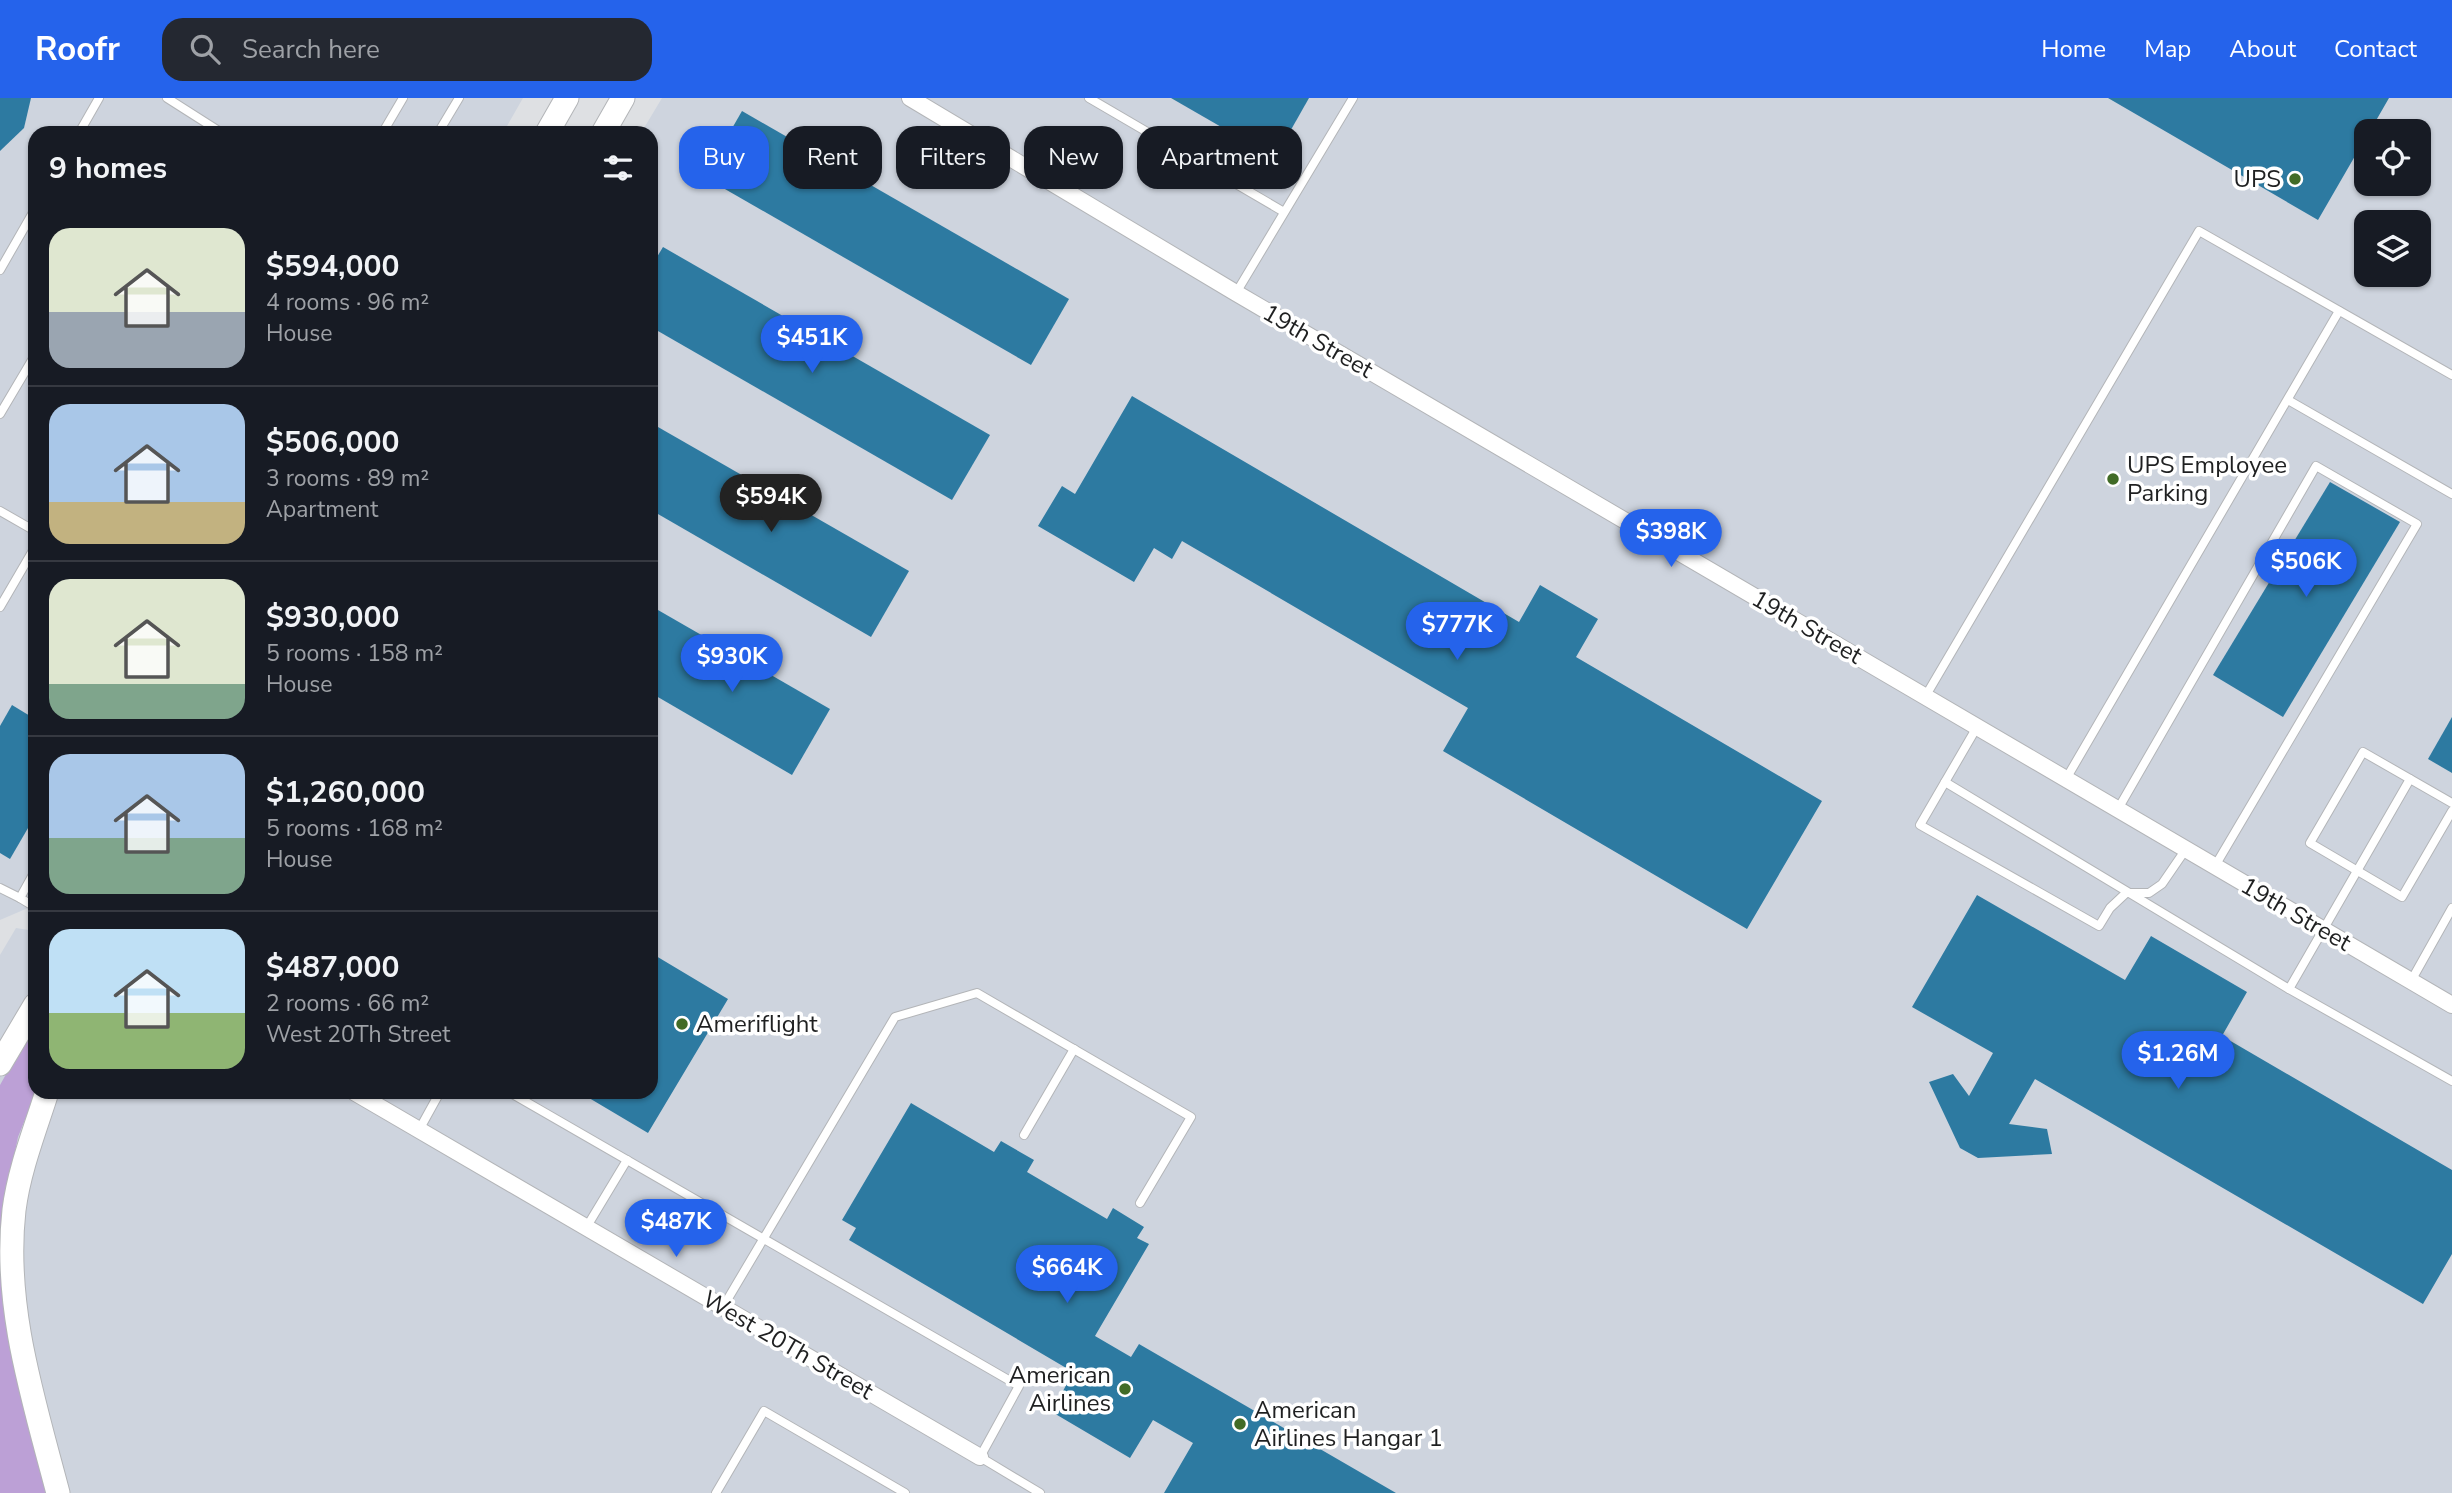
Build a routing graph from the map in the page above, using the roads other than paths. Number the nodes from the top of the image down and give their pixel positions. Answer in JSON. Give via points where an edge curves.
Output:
{"nodes":[{"id":1,"x":99,"y":98,"type":"edge"},
{"id":2,"x":167,"y":98,"type":"edge"},
{"id":3,"x":403,"y":98,"type":"edge"},
{"id":4,"x":459,"y":98,"type":"edge"},
{"id":5,"x":567,"y":98,"type":"edge"},
{"id":6,"x":623,"y":98,"type":"edge"},
{"id":7,"x":910,"y":98,"type":"edge"},
{"id":8,"x":1089,"y":98,"type":"edge"},
{"id":9,"x":1353,"y":98,"type":"edge"},
{"id":10,"x":83,"y":126,"type":"edge"},
{"id":11,"x":211,"y":126,"type":"edge"},
{"id":12,"x":387,"y":126,"type":"edge"},
{"id":13,"x":442,"y":126,"type":"edge"},
{"id":14,"x":551,"y":126,"type":"edge"},
{"id":15,"x":607,"y":126,"type":"edge"},
{"id":16,"x":1284,"y":212,"type":"junction"},
{"id":17,"x":28,"y":221,"type":"edge"},
{"id":18,"x":0,"y":270,"type":"edge"},
{"id":19,"x":1236,"y":293,"type":"junction"},
{"id":20,"x":2339,"y":311,"type":"junction"},
{"id":21,"x":28,"y":367,"type":"edge"},
{"id":22,"x":2452,"y":375,"type":"edge"},
{"id":23,"x":2288,"y":400,"type":"junction"},
{"id":24,"x":0,"y":414,"type":"edge"},
{"id":25,"x":2452,"y":494,"type":"edge"},
{"id":26,"x":0,"y":511,"type":"edge"},
{"id":27,"x":28,"y":527,"type":"edge"},
{"id":28,"x":28,"y":559,"type":"edge"},
{"id":29,"x":0,"y":607,"type":"edge"},
{"id":30,"x":1925,"y":697,"type":"junction"},
{"id":31,"x":1977,"y":727,"type":"junction"},
{"id":32,"x":2066,"y":779,"type":"junction"},
{"id":33,"x":2410,"y":779,"type":"junction"},
{"id":34,"x":1945,"y":782,"type":"junction"},
{"id":35,"x":2452,"y":803,"type":"edge"},
{"id":36,"x":2117,"y":809,"type":"junction"},
{"id":37,"x":2452,"y":811,"type":"edge"},
{"id":38,"x":2186,"y":849,"type":"junction"},
{"id":39,"x":2215,"y":866,"type":"junction"},
{"id":40,"x":2357,"y":871,"type":"junction"},
{"id":41,"x":28,"y":884,"type":"edge"},
{"id":42,"x":0,"y":888,"type":"edge"},
{"id":43,"x":2126,"y":893,"type":"junction"},
{"id":44,"x":20,"y":898,"type":"junction"},
{"id":45,"x":28,"y":903,"type":"edge"},
{"id":46,"x":2452,"y":908,"type":"edge"},
{"id":47,"x":2323,"y":930,"type":"junction"},
{"id":48,"x":2411,"y":981,"type":"junction"},
{"id":49,"x":2289,"y":989,"type":"junction"},
{"id":50,"x":2452,"y":1005,"type":"edge"},
{"id":51,"x":28,"y":1017,"type":"edge"},
{"id":52,"x":1074,"y":1049,"type":"junction"},
{"id":53,"x":0,"y":1064,"type":"edge"},
{"id":54,"x":2452,"y":1082,"type":"edge"},
{"id":55,"x":45,"y":1099,"type":"edge"},
{"id":56,"x":370,"y":1099,"type":"edge"},
{"id":57,"x":436,"y":1099,"type":"edge"},
{"id":58,"x":521,"y":1099,"type":"edge"},
{"id":59,"x":419,"y":1130,"type":"junction"},
{"id":60,"x":1024,"y":1135,"type":"dead end"},
{"id":61,"x":627,"y":1160,"type":"junction"},
{"id":62,"x":1140,"y":1203,"type":"dead end"},
{"id":63,"x":586,"y":1228,"type":"junction"},
{"id":64,"x":762,"y":1238,"type":"junction"},
{"id":65,"x":723,"y":1307,"type":"junction"},
{"id":66,"x":980,"y":1457,"type":"junction"},
{"id":67,"x":58,"y":1493,"type":"edge"},
{"id":68,"x":716,"y":1493,"type":"edge"},
{"id":69,"x":905,"y":1493,"type":"edge"},
{"id":70,"x":1040,"y":1493,"type":"edge"}],
"edges":[{"from":1,"to":10,"type":"lane"},
{"from":2,"to":11,"type":"lane"},
{"from":3,"to":12,"type":"lane"},
{"from":4,"to":13,"type":"lane"},
{"from":5,"to":14,"type":"street"},
{"from":6,"to":15,"type":"street"},
{"from":7,"to":19,"type":"street","name":"19th Street"},
{"from":8,"to":16,"type":"lane"},
{"from":9,"to":16,"type":"lane"},
{"from":16,"to":19,"type":"lane"},
{"from":17,"to":18,"type":"lane"},
{"from":19,"to":30,"type":"street","name":"19th Street"},
{"from":20,"to":22,"type":"lane"},
{"from":20,"to":23,"type":"lane"},
{"from":20,"to":30,"type":"lane","via":[[2199,231]]},
{"from":21,"to":24,"type":"lane"},
{"from":23,"to":25,"type":"lane"},
{"from":23,"to":32,"type":"lane"},
{"from":26,"to":27,"type":"lane"},
{"from":28,"to":29,"type":"lane"},
{"from":30,"to":31,"type":"street","name":"19th Street"},
{"from":31,"to":32,"type":"street","name":"19th Street"},
{"from":31,"to":34,"type":"lane"},
{"from":32,"to":36,"type":"street","name":"19th Street"},
{"from":33,"to":35,"type":"lane"},
{"from":33,"to":40,"type":"lane"},
{"from":33,"to":40,"type":"lane","via":[[2363,751],[2310,843]]},
{"from":34,"to":43,"type":"lane"},
{"from":34,"to":43,"type":"lane","via":[[1920,825],[2099,926]]},
{"from":36,"to":38,"type":"street","name":"19th Street"},
{"from":36,"to":39,"type":"lane","via":[[2316,466],[2395,511],[2417,524]]},
{"from":37,"to":40,"type":"lane","via":[[2402,897]]},
{"from":38,"to":39,"type":"street","name":"19th Street"},
{"from":38,"to":43,"type":"lane","via":[[2162,884],[2149,893]]},
{"from":39,"to":47,"type":"street","name":"19th Street"},
{"from":40,"to":47,"type":"lane"},
{"from":41,"to":44,"type":"lane"},
{"from":42,"to":44,"type":"lane"},
{"from":43,"to":49,"type":"lane"},
{"from":44,"to":45,"type":"lane"},
{"from":46,"to":48,"type":"lane"},
{"from":47,"to":48,"type":"street","name":"19th Street"},
{"from":47,"to":49,"type":"lane"},
{"from":48,"to":50,"type":"street","name":"19th Street"},
{"from":49,"to":54,"type":"lane"},
{"from":51,"to":53,"type":"street"},
{"from":52,"to":60,"type":"lane"},
{"from":52,"to":62,"type":"lane","via":[[1191,1117]]},
{"from":52,"to":64,"type":"lane","via":[[977,992],[895,1017]]},
{"from":55,"to":67,"type":"street","via":[[15,1209],[13,1255],[26,1373]]},
{"from":56,"to":59,"type":"street","name":"West 20Th Street"},
{"from":57,"to":59,"type":"lane"},
{"from":58,"to":61,"type":"lane"},
{"from":59,"to":63,"type":"street","name":"West 20Th Street"},
{"from":61,"to":63,"type":"lane"},
{"from":61,"to":64,"type":"lane"},
{"from":63,"to":65,"type":"street","name":"West 20Th Street"},
{"from":64,"to":65,"type":"lane"},
{"from":64,"to":66,"type":"lane","via":[[1019,1386]]},
{"from":65,"to":66,"type":"street","name":"West 20Th Street"},
{"from":66,"to":70,"type":"lane","name":"West 20Th Street"},
{"from":68,"to":69,"type":"lane","via":[[764,1411]]}]}
